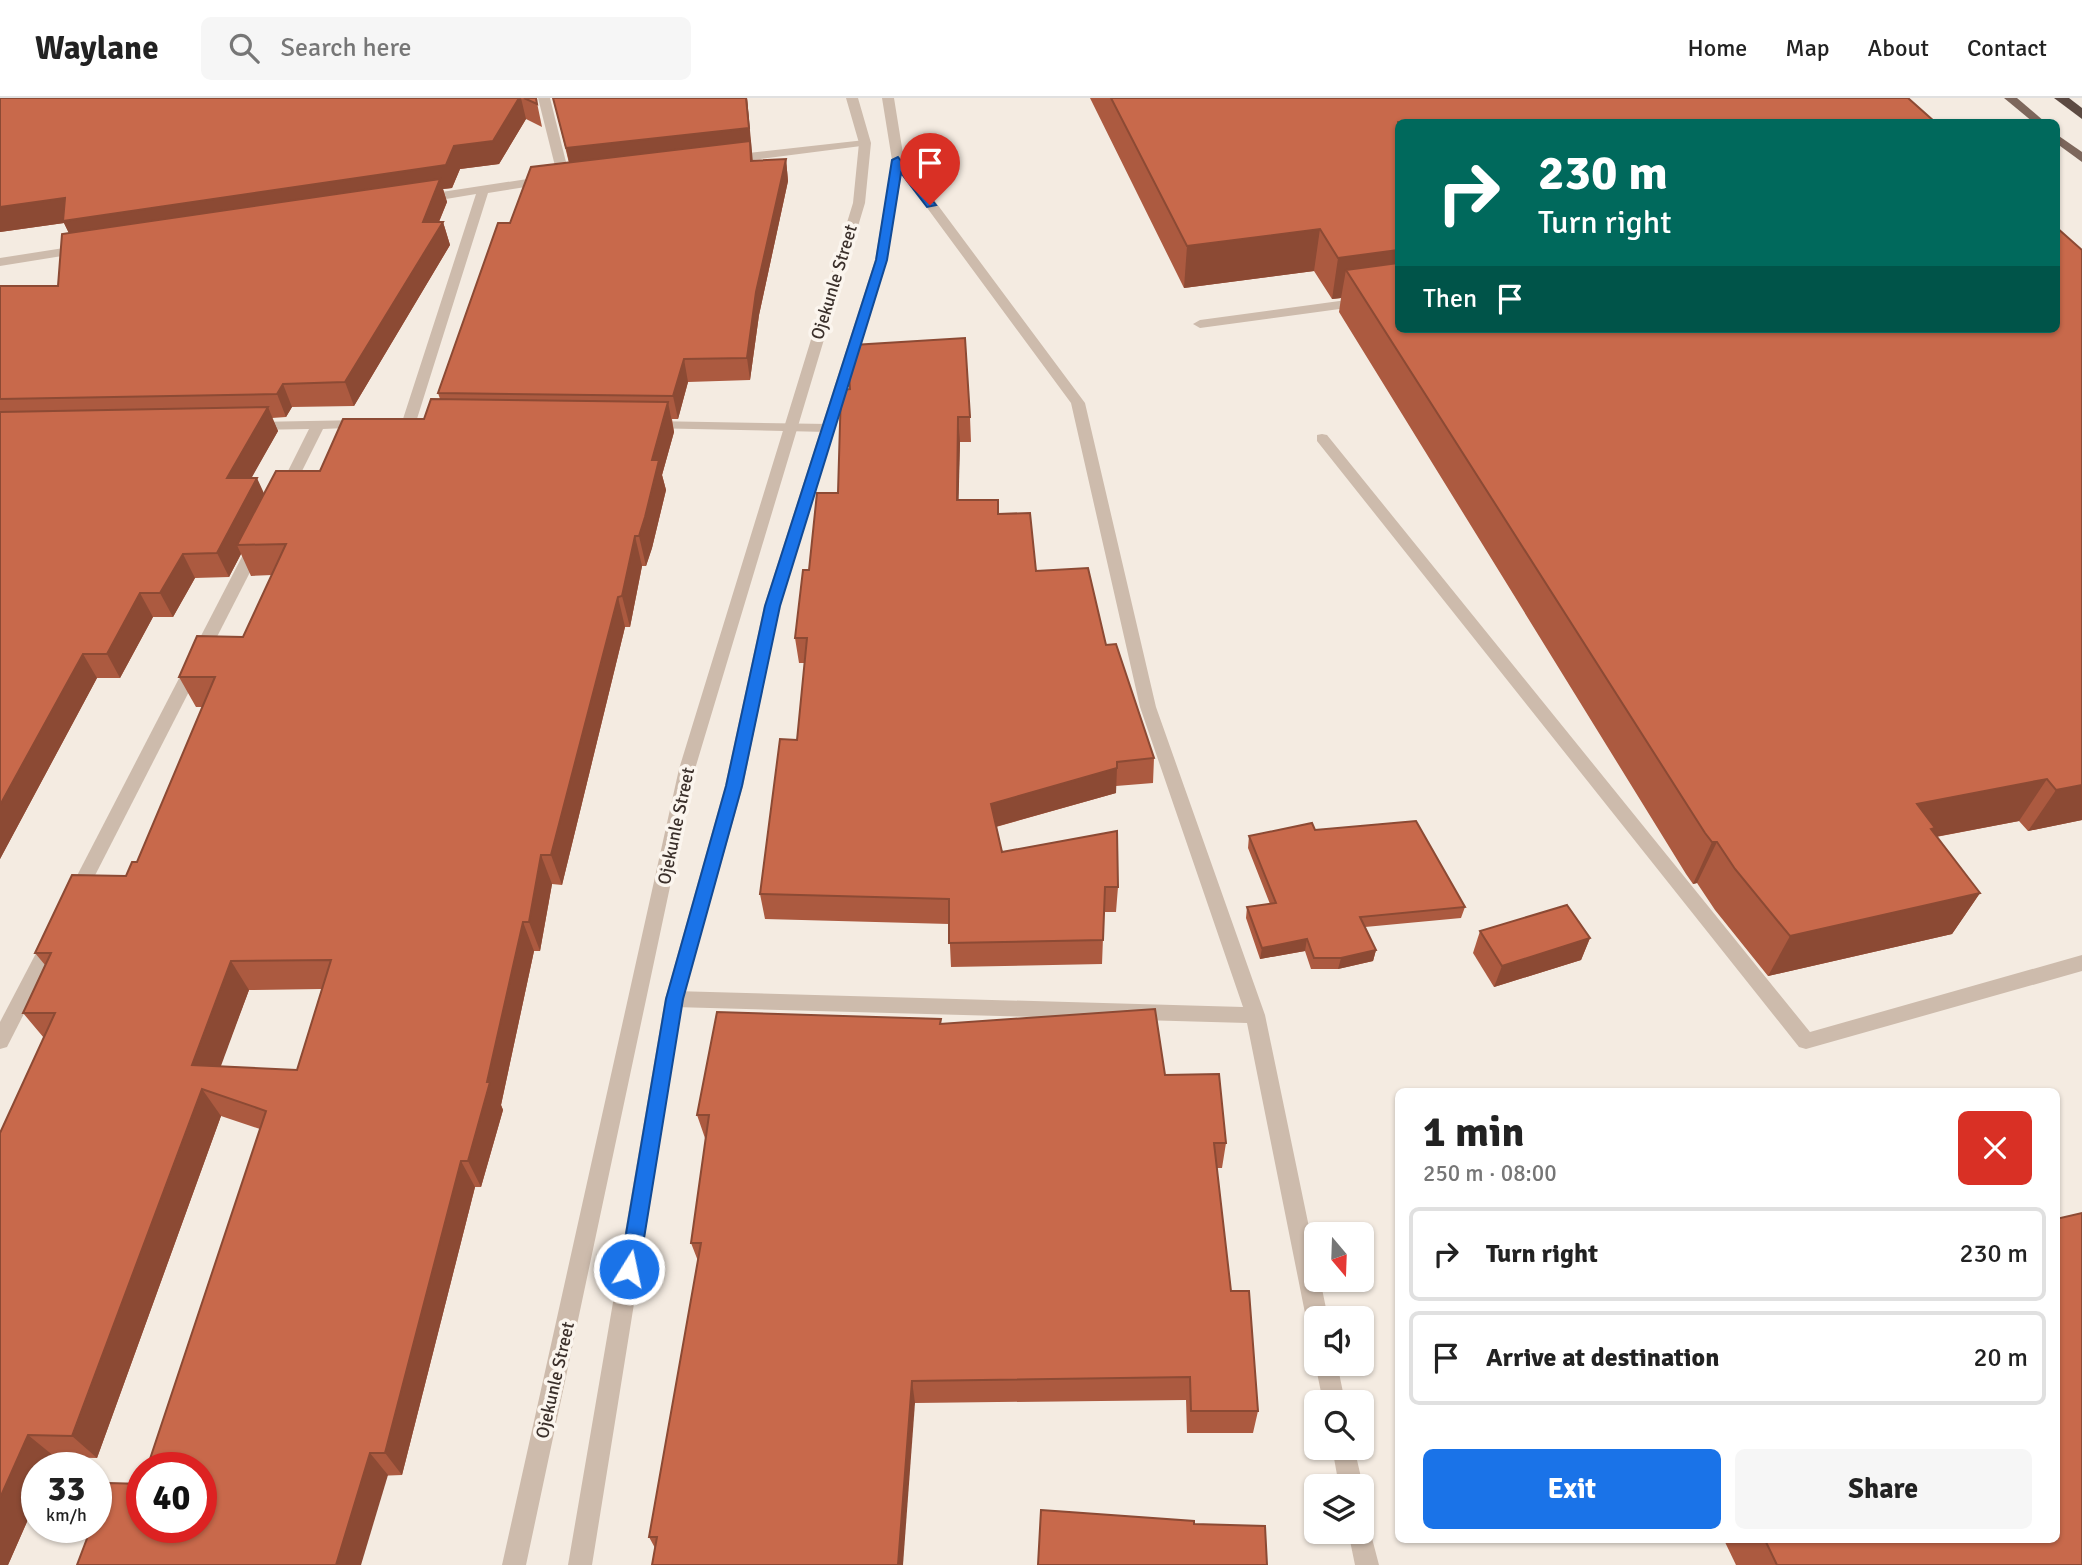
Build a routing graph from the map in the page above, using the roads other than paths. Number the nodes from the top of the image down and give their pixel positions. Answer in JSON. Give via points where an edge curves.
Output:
{"nodes":[{"id":1,"x":544,"y":98,"type":"edge"},
{"id":2,"x":852,"y":98,"type":"edge"},
{"id":3,"x":888,"y":98,"type":"edge"},
{"id":4,"x":2010,"y":98,"type":"edge"},
{"id":5,"x":2061,"y":98,"type":"edge"},
{"id":6,"x":2082,"y":115,"type":"edge"},
{"id":7,"x":2035,"y":119,"type":"edge"},
{"id":8,"x":2060,"y":140,"type":"edge"},
{"id":9,"x":865,"y":143,"type":"junction"},
{"id":10,"x":2082,"y":158,"type":"edge"},
{"id":11,"x":715,"y":160,"type":"edge"},
{"id":12,"x":898,"y":160,"type":"junction"},
{"id":13,"x":592,"y":174,"type":"edge"},
{"id":14,"x":564,"y":178,"type":"junction"},
{"id":15,"x":483,"y":190,"type":"junction"},
{"id":16,"x":414,"y":200,"type":"edge"},
{"id":17,"x":97,"y":247,"type":"edge"},
{"id":18,"x":0,"y":262,"type":"edge"},
{"id":19,"x":1395,"y":297,"type":"edge"},
{"id":20,"x":1200,"y":324,"type":"dead end"},
{"id":21,"x":318,"y":425,"type":"junction"},
{"id":22,"x":640,"y":425,"type":"edge"},
{"id":23,"x":235,"y":426,"type":"edge"},
{"id":24,"x":790,"y":426,"type":"junction"},
{"id":25,"x":828,"y":428,"type":"junction"},
{"id":26,"x":1322,"y":438,"type":"dead end"},
{"id":27,"x":70,"y":906,"type":"edge"},
{"id":28,"x":57,"y":930,"type":"edge"},
{"id":29,"x":2082,"y":963,"type":"edge"},
{"id":30,"x":674,"y":999,"type":"junction"},
{"id":31,"x":1255,"y":1014,"type":"junction"},
{"id":32,"x":0,"y":1041,"type":"edge"},
{"id":33,"x":1315,"y":1306,"type":"edge"},
{"id":34,"x":1363,"y":1544,"type":"edge"},
{"id":35,"x":514,"y":1565,"type":"edge"},
{"id":36,"x":580,"y":1565,"type":"edge"},
{"id":37,"x":1367,"y":1565,"type":"edge"}],
"edges":[{"from":1,"to":14,"type":"street"},
{"from":2,"to":9,"type":"street","name":"Ojekunle Street"},
{"from":3,"to":12,"type":"street","name":"Ojekunle Street"},
{"from":4,"to":7,"type":"main road"},
{"from":5,"to":6,"type":"highway"},
{"from":8,"to":10,"type":"main road"},
{"from":9,"to":11,"type":"street"},
{"from":9,"to":24,"type":"street","name":"Ojekunle Street","via":[[859,203]]},
{"from":12,"to":25,"type":"street","name":"Ojekunle Street","via":[[881,260]]},
{"from":12,"to":31,"type":"street","via":[[1078,403],[1148,707]]},
{"from":13,"to":14,"type":"street"},
{"from":14,"to":15,"type":"street"},
{"from":15,"to":16,"type":"street"},
{"from":15,"to":21,"type":"street","via":[[403,422]]},
{"from":17,"to":18,"type":"street"},
{"from":19,"to":20,"type":"street"},
{"from":21,"to":23,"type":"street"},
{"from":21,"to":27,"type":"street"},
{"from":22,"to":24,"type":"street"},
{"from":24,"to":25,"type":"street"},
{"from":24,"to":35,"type":"street","name":"Ojekunle Street","via":[[687,769]]},
{"from":25,"to":30,"type":"street","name":"Ojekunle Street","via":[[772,606],[734,786]]},
{"from":26,"to":29,"type":"street","via":[[1806,1041]]},
{"from":28,"to":32,"type":"street"},
{"from":30,"to":31,"type":"street"},
{"from":30,"to":36,"type":"street","name":"Ojekunle Street"},
{"from":31,"to":33,"type":"street"},
{"from":34,"to":37,"type":"street"}]}
